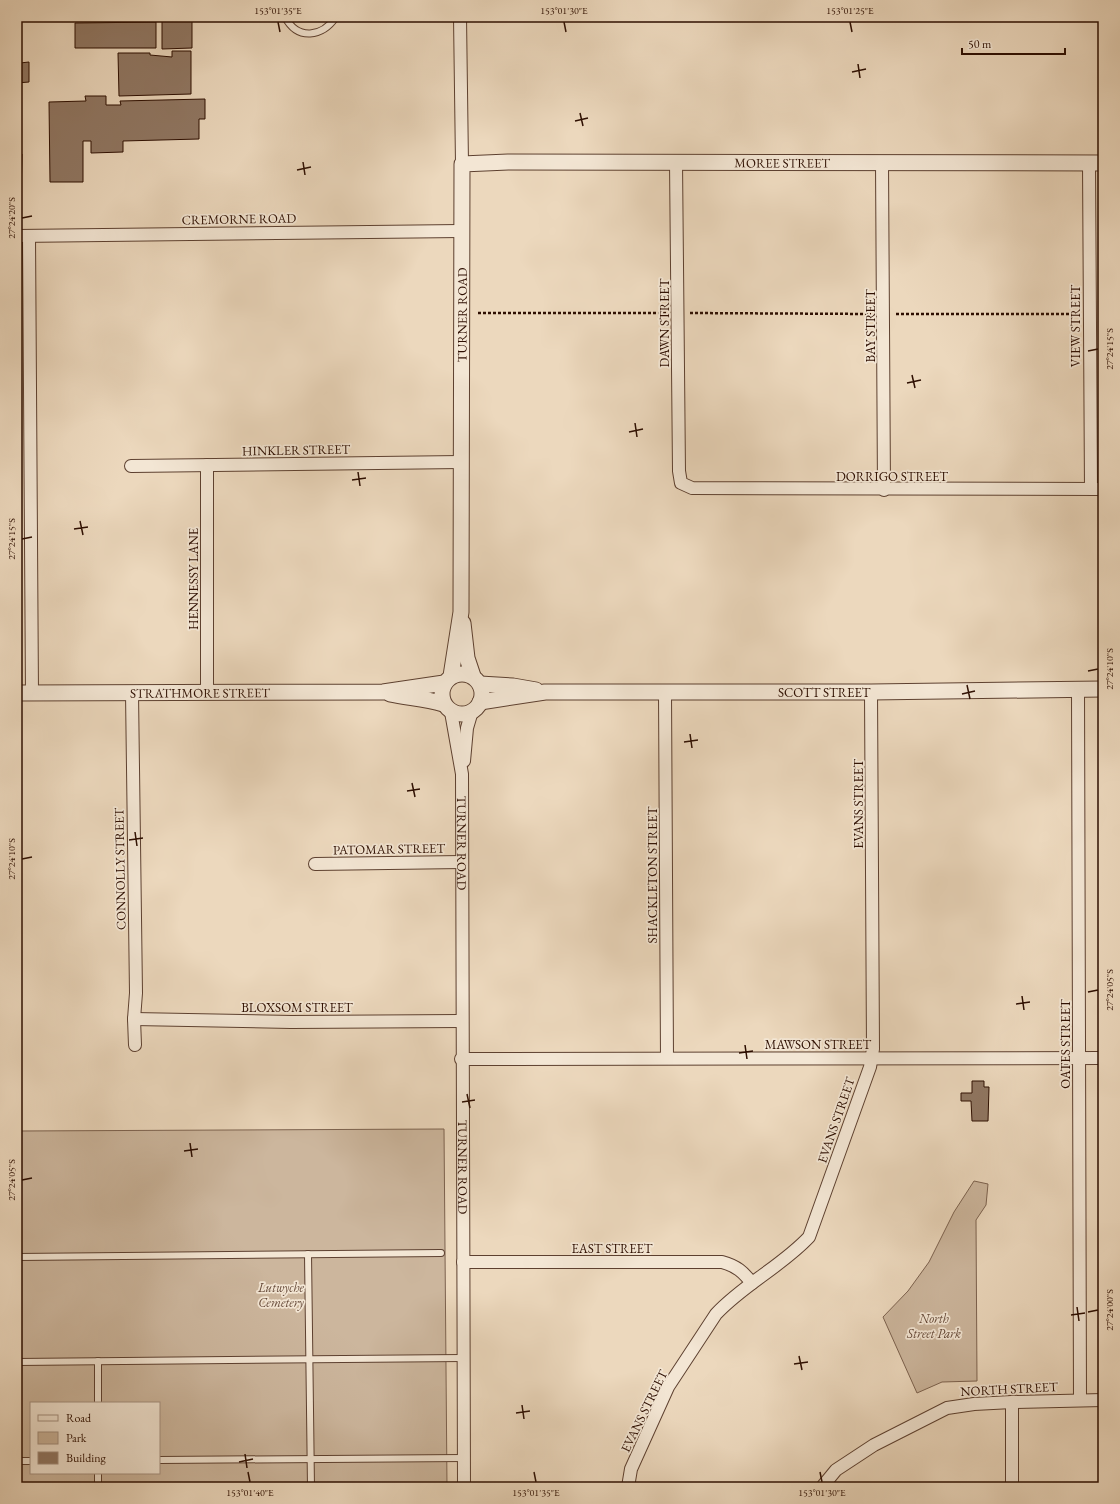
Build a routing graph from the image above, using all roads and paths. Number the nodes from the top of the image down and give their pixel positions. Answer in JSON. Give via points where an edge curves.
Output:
{"nodes":[{"id":1,"x":285,"y":17,"type":"edge"},
{"id":2,"x":336,"y":17,"type":"edge"},
{"id":3,"x":460,"y":17,"type":"edge"},
{"id":4,"x":676,"y":162,"type":"junction"},
{"id":5,"x":882,"y":162,"type":"junction"},
{"id":6,"x":1096,"y":163,"type":"edge"},
{"id":7,"x":462,"y":164,"type":"junction"},
{"id":8,"x":461,"y":231,"type":"junction"},
{"id":9,"x":17,"y":236,"type":"edge"},
{"id":10,"x":29,"y":236,"type":"junction"},
{"id":11,"x":478,"y":313,"type":"dead end"},
{"id":12,"x":677,"y":313,"type":"junction"},
{"id":13,"x":884,"y":314,"type":"junction"},
{"id":14,"x":1089,"y":314,"type":"junction"},
{"id":15,"x":461,"y":462,"type":"junction"},
{"id":16,"x":207,"y":465,"type":"junction"},
{"id":17,"x":132,"y":466,"type":"dead end"},
{"id":18,"x":681,"y":483,"type":"joint"},
{"id":19,"x":1097,"y":489,"type":"edge"},
{"id":20,"x":884,"y":490,"type":"junction"},
{"id":21,"x":461,"y":612,"type":"junction"},
{"id":22,"x":448,"y":680,"type":"junction"},
{"id":23,"x":476,"y":680,"type":"junction"},
{"id":24,"x":1078,"y":689,"type":"junction"},
{"id":25,"x":1103,"y":689,"type":"edge"},
{"id":26,"x":383,"y":692,"type":"junction"},
{"id":27,"x":545,"y":692,"type":"junction"},
{"id":28,"x":665,"y":692,"type":"junction"},
{"id":29,"x":871,"y":692,"type":"junction"},
{"id":30,"x":17,"y":693,"type":"edge"},
{"id":31,"x":32,"y":693,"type":"junction"},
{"id":32,"x":132,"y":693,"type":"junction"},
{"id":33,"x":207,"y":693,"type":"junction"},
{"id":34,"x":476,"y":707,"type":"junction"},
{"id":35,"x":447,"y":708,"type":"junction"},
{"id":36,"x":462,"y":774,"type":"junction"},
{"id":37,"x":462,"y":862,"type":"junction"},
{"id":38,"x":315,"y":864,"type":"dead end"},
{"id":39,"x":134,"y":1019,"type":"junction"},
{"id":40,"x":461,"y":1021,"type":"junction"},
{"id":41,"x":134,"y":1045,"type":"dead end"},
{"id":42,"x":667,"y":1058,"type":"junction"},
{"id":43,"x":872,"y":1058,"type":"junction"},
{"id":44,"x":1079,"y":1058,"type":"junction"},
{"id":45,"x":1103,"y":1058,"type":"edge"},
{"id":46,"x":461,"y":1059,"type":"junction"},
{"id":47,"x":441,"y":1253,"type":"dead end"},
{"id":48,"x":308,"y":1254,"type":"junction"},
{"id":49,"x":17,"y":1257,"type":"edge"},
{"id":50,"x":464,"y":1262,"type":"junction"},
{"id":51,"x":752,"y":1283,"type":"junction"},
{"id":52,"x":464,"y":1358,"type":"junction"},
{"id":53,"x":309,"y":1359,"type":"junction"},
{"id":54,"x":98,"y":1361,"type":"junction"},
{"id":55,"x":17,"y":1362,"type":"edge"},
{"id":56,"x":1080,"y":1400,"type":"junction"},
{"id":57,"x":1103,"y":1400,"type":"edge"},
{"id":58,"x":98,"y":1402,"type":"edge"},
{"id":59,"x":1012,"y":1402,"type":"junction"},
{"id":60,"x":464,"y":1458,"type":"junction"},
{"id":61,"x":310,"y":1459,"type":"junction"},
{"id":62,"x":160,"y":1460,"type":"edge"},
{"id":63,"x":17,"y":1461,"type":"edge"},
{"id":64,"x":30,"y":1461,"type":"edge"},
{"id":65,"x":98,"y":1474,"type":"edge"},
{"id":66,"x":98,"y":1487,"type":"edge"},
{"id":67,"x":311,"y":1487,"type":"edge"},
{"id":68,"x":464,"y":1487,"type":"edge"},
{"id":69,"x":628,"y":1487,"type":"edge"},
{"id":70,"x":822,"y":1487,"type":"edge"},
{"id":71,"x":1012,"y":1487,"type":"edge"}],
"edges":[{"from":1,"to":2,"type":"lane","via":[[295,29],[314,34],[323,31]]},
{"from":3,"to":7,"type":"street","name":"TURNER ROAD"},
{"from":4,"to":5,"type":"street","name":"MOREE STREET"},
{"from":4,"to":7,"type":"street","name":"MOREE STREET"},
{"from":4,"to":12,"type":"street","name":"DAWN STREET"},
{"from":5,"to":6,"type":"street","name":"MOREE STREET"},
{"from":5,"to":13,"type":"street","name":"BAY STREET"},
{"from":6,"to":14,"type":"street","name":"VIEW STREET"},
{"from":7,"to":8,"type":"street","name":"TURNER ROAD"},
{"from":8,"to":10,"type":"street","name":"CREMORNE ROAD"},
{"from":8,"to":15,"type":"street","name":"TURNER ROAD"},
{"from":9,"to":10,"type":"street","name":"CREMORNE ROAD"},
{"from":10,"to":31,"type":"street"},
{"from":11,"to":12,"type":"path"},
{"from":12,"to":13,"type":"path"},
{"from":12,"to":18,"type":"street","name":"DAWN STREET"},
{"from":13,"to":14,"type":"path"},
{"from":13,"to":20,"type":"street","name":"BAY STREET"},
{"from":14,"to":19,"type":"street","name":"VIEW STREET"},
{"from":15,"to":16,"type":"street","name":"HINKLER STREET"},
{"from":15,"to":21,"type":"street","name":"TURNER ROAD"},
{"from":16,"to":17,"type":"street","name":"HINKLER STREET"},
{"from":16,"to":33,"type":"street","name":"HENNESSY LANE"},
{"from":18,"to":20,"type":"street","name":"DORRIGO STREET","via":[[692,488]]},
{"from":19,"to":20,"type":"street","name":"DORRIGO STREET"},
{"from":21,"to":22,"type":"street","name":"TURNER ROAD"},
{"from":21,"to":23,"type":"street","name":"TURNER ROAD","via":[[467,658]]},
{"from":22,"to":23,"type":"street","via":[[462,673]]},
{"from":22,"to":26,"type":"street","name":"STRATHMORE STREET"},
{"from":22,"to":35,"type":"street","name":"TURNER ROAD","via":[[441,690]]},
{"from":23,"to":27,"type":"street","name":"SCOTT STREET"},
{"from":23,"to":34,"type":"street","name":"TURNER ROAD","via":[[482,690]]},
{"from":24,"to":25,"type":"street","name":"SCOTT STREET"},
{"from":24,"to":29,"type":"street","name":"SCOTT STREET"},
{"from":24,"to":44,"type":"street","name":"OATES STREET"},
{"from":26,"to":33,"type":"street","name":"STRATHMORE STREET"},
{"from":26,"to":35,"type":"street","name":"STRATHMORE STREET","via":[[428,699]]},
{"from":27,"to":28,"type":"street","name":"SCOTT STREET"},
{"from":27,"to":34,"type":"street","name":"SCOTT STREET"},
{"from":28,"to":29,"type":"street","name":"SCOTT STREET"},
{"from":28,"to":42,"type":"street","name":"SHACKLETON STREET"},
{"from":29,"to":43,"type":"street","name":"EVANS STREET"},
{"from":30,"to":31,"type":"street","name":"STRATHMORE STREET"},
{"from":31,"to":32,"type":"street","name":"STRATHMORE STREET"},
{"from":32,"to":33,"type":"street","name":"STRATHMORE STREET"},
{"from":32,"to":39,"type":"street","name":"CONNOLLY STREET","via":[[136,993]]},
{"from":34,"to":35,"type":"street","via":[[462,714]]},
{"from":34,"to":36,"type":"street","name":"TURNER ROAD","via":[[467,728]]},
{"from":35,"to":36,"type":"street","name":"TURNER ROAD"},
{"from":36,"to":37,"type":"street","name":"TURNER ROAD"},
{"from":37,"to":38,"type":"street","name":"PATOMAR STREET"},
{"from":37,"to":40,"type":"street","name":"TURNER ROAD"},
{"from":39,"to":40,"type":"street","name":"BLOXSOM STREET","via":[[291,1022]]},
{"from":39,"to":41,"type":"street","name":"CONNOLLY STREET"},
{"from":40,"to":46,"type":"street","name":"TURNER ROAD"},
{"from":42,"to":43,"type":"street","name":"MAWSON STREET"},
{"from":42,"to":46,"type":"street","name":"MAWSON STREET"},
{"from":43,"to":44,"type":"street","name":"MAWSON STREET"},
{"from":43,"to":51,"type":"street","name":"EVANS STREET","via":[[809,1237]]},
{"from":44,"to":45,"type":"street","name":"MAWSON STREET"},
{"from":44,"to":56,"type":"street","name":"OATES STREET"},
{"from":46,"to":50,"type":"street","name":"TURNER ROAD"},
{"from":47,"to":48,"type":"lane"},
{"from":48,"to":49,"type":"lane"},
{"from":48,"to":53,"type":"lane"},
{"from":50,"to":51,"type":"street","name":"EAST STREET","via":[[722,1262],[741,1270]]},
{"from":50,"to":52,"type":"street","name":"TURNER ROAD"},
{"from":51,"to":69,"type":"street","name":"EVANS STREET","via":[[716,1314],[668,1387],[631,1469]]},
{"from":52,"to":53,"type":"lane"},
{"from":52,"to":60,"type":"street","name":"TURNER ROAD"},
{"from":53,"to":54,"type":"lane"},
{"from":53,"to":61,"type":"lane"},
{"from":54,"to":55,"type":"lane"},
{"from":54,"to":58,"type":"lane"},
{"from":56,"to":57,"type":"street","name":"NORTH STREET"},
{"from":56,"to":59,"type":"street","name":"NORTH STREET"},
{"from":59,"to":70,"type":"street","name":"NORTH STREET","via":[[958,1406],[937,1412],[849,1460],[829,1476]]},
{"from":59,"to":71,"type":"street"},
{"from":60,"to":61,"type":"lane"},
{"from":60,"to":68,"type":"street","name":"TURNER ROAD"},
{"from":61,"to":62,"type":"lane"},
{"from":61,"to":67,"type":"lane"},
{"from":63,"to":64,"type":"lane"},
{"from":65,"to":66,"type":"lane"}]}
